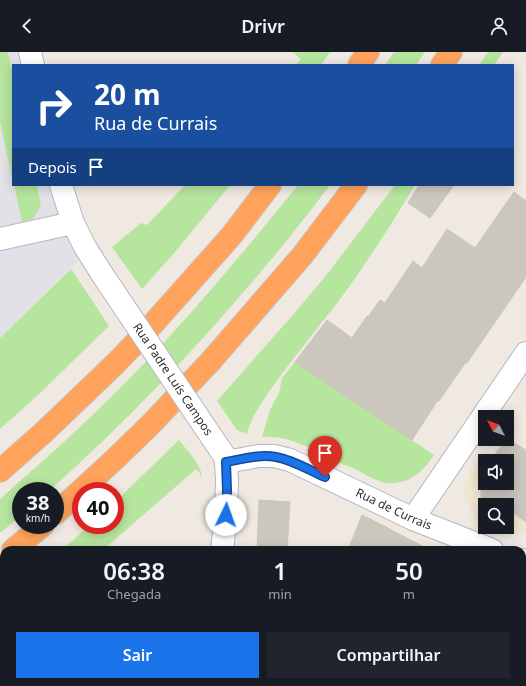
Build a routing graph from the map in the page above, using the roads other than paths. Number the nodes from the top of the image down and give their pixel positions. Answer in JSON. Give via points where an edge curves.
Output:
{"nodes":[{"id":1,"x":30,"y":52,"type":"edge"},
{"id":2,"x":368,"y":52,"type":"edge"},
{"id":3,"x":451,"y":52,"type":"edge"},
{"id":4,"x":33,"y":64,"type":"edge"},
{"id":5,"x":359,"y":64,"type":"edge"},
{"id":6,"x":443,"y":64,"type":"edge"},
{"id":7,"x":61,"y":186,"type":"edge"},
{"id":8,"x":269,"y":186,"type":"edge"},
{"id":9,"x":355,"y":186,"type":"edge"},
{"id":10,"x":73,"y":222,"type":"junction"},
{"id":11,"x":0,"y":239,"type":"edge"},
{"id":12,"x":526,"y":353,"type":"edge"},
{"id":13,"x":223,"y":455,"type":"junction"},
{"id":14,"x":0,"y":471,"type":"edge"},
{"id":15,"x":64,"y":506,"type":"edge"},
{"id":16,"x":413,"y":519,"type":"junction"},
{"id":17,"x":32,"y":534,"type":"edge"},
{"id":18,"x":18,"y":546,"type":"edge"},
{"id":19,"x":222,"y":546,"type":"edge"},
{"id":20,"x":482,"y":546,"type":"edge"}],
"edges":[{"from":1,"to":4,"type":"street"},
{"from":2,"to":5,"type":"highway"},
{"from":3,"to":6,"type":"highway"},
{"from":7,"to":10,"type":"street","name":"Rua Padre Luís Campos"},
{"from":8,"to":14,"type":"highway","via":[[232,235],[144,334],[44,432]]},
{"from":9,"to":15,"type":"highway","via":[[302,256],[210,362],[140,435]]},
{"from":10,"to":11,"type":"street"},
{"from":10,"to":13,"type":"street","name":"Rua Padre Luís Campos","bridge":true,"via":[[102,274]]},
{"from":12,"to":16,"type":"street"},
{"from":13,"to":16,"type":"street","name":"Rua de Currais","via":[[274,456],[290,460]]},
{"from":13,"to":19,"type":"street","via":[[227,499]]},
{"from":16,"to":20,"type":"street","name":"Rua de Currais"},
{"from":17,"to":18,"type":"highway"}]}
